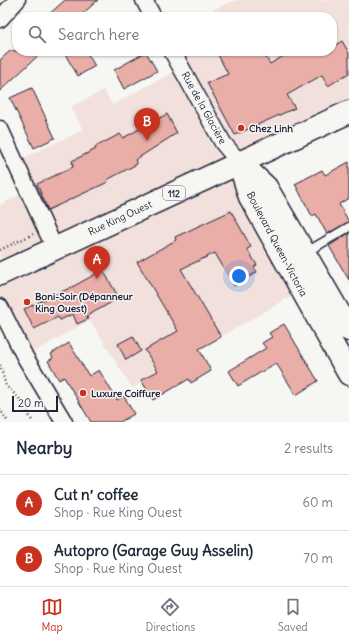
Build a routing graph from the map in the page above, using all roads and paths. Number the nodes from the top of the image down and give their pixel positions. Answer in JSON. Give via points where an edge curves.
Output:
{"nodes":[{"id":1,"x":17,"y":0,"type":"edge"},
{"id":2,"x":144,"y":0,"type":"edge"},
{"id":3,"x":149,"y":12,"type":"edge"},
{"id":4,"x":0,"y":19,"type":"edge"},
{"id":5,"x":175,"y":56,"type":"edge"},
{"id":6,"x":349,"y":112,"type":"edge"},
{"id":7,"x":0,"y":129,"type":"edge"},
{"id":8,"x":5,"y":152,"type":"edge"},
{"id":9,"x":239,"y":162,"type":"junction"},
{"id":10,"x":44,"y":225,"type":"junction"},
{"id":11,"x":349,"y":227,"type":"edge"},
{"id":12,"x":55,"y":249,"type":"junction"},
{"id":13,"x":0,"y":250,"type":"edge"},
{"id":14,"x":305,"y":253,"type":"junction"},
{"id":15,"x":0,"y":274,"type":"edge"},
{"id":16,"x":0,"y":307,"type":"edge"},
{"id":17,"x":349,"y":330,"type":"edge"},
{"id":18,"x":0,"y":365,"type":"edge"},
{"id":19,"x":349,"y":374,"type":"edge"},
{"id":20,"x":0,"y":409,"type":"edge"},
{"id":21,"x":8,"y":422,"type":"edge"},
{"id":22,"x":33,"y":422,"type":"edge"},
{"id":23,"x":64,"y":422,"type":"edge"}],
"edges":[{"from":1,"to":4,"type":"street"},
{"from":2,"to":3,"type":"street"},
{"from":5,"to":9,"type":"street","name":"Rue de la Glacière","via":[[222,144]]},
{"from":6,"to":9,"type":"street","name":"Rue King Ouest","number":"112"},
{"from":7,"to":8,"type":"street"},
{"from":8,"to":10,"type":"street"},
{"from":9,"to":12,"type":"street","name":"Rue King Ouest","number":"112"},
{"from":9,"to":14,"type":"street","name":"Boulevard Queen-Victoria","via":[[266,186]]},
{"from":9,"to":19,"type":"street","name":"Boulevard Queen-Victoria","via":[[250,198]]},
{"from":10,"to":12,"type":"street"},
{"from":10,"to":13,"type":"path","via":[[30,236]]},
{"from":11,"to":14,"type":"lane"},
{"from":12,"to":15,"type":"street","name":"Rue King Ouest","number":"112"},
{"from":14,"to":17,"type":"street","name":"Boulevard Queen-Victoria"},
{"from":16,"to":23,"type":"street","via":[[25,357]]},
{"from":18,"to":22,"type":"path","via":[[6,386],[19,398]]},
{"from":20,"to":21,"type":"path"}]}
